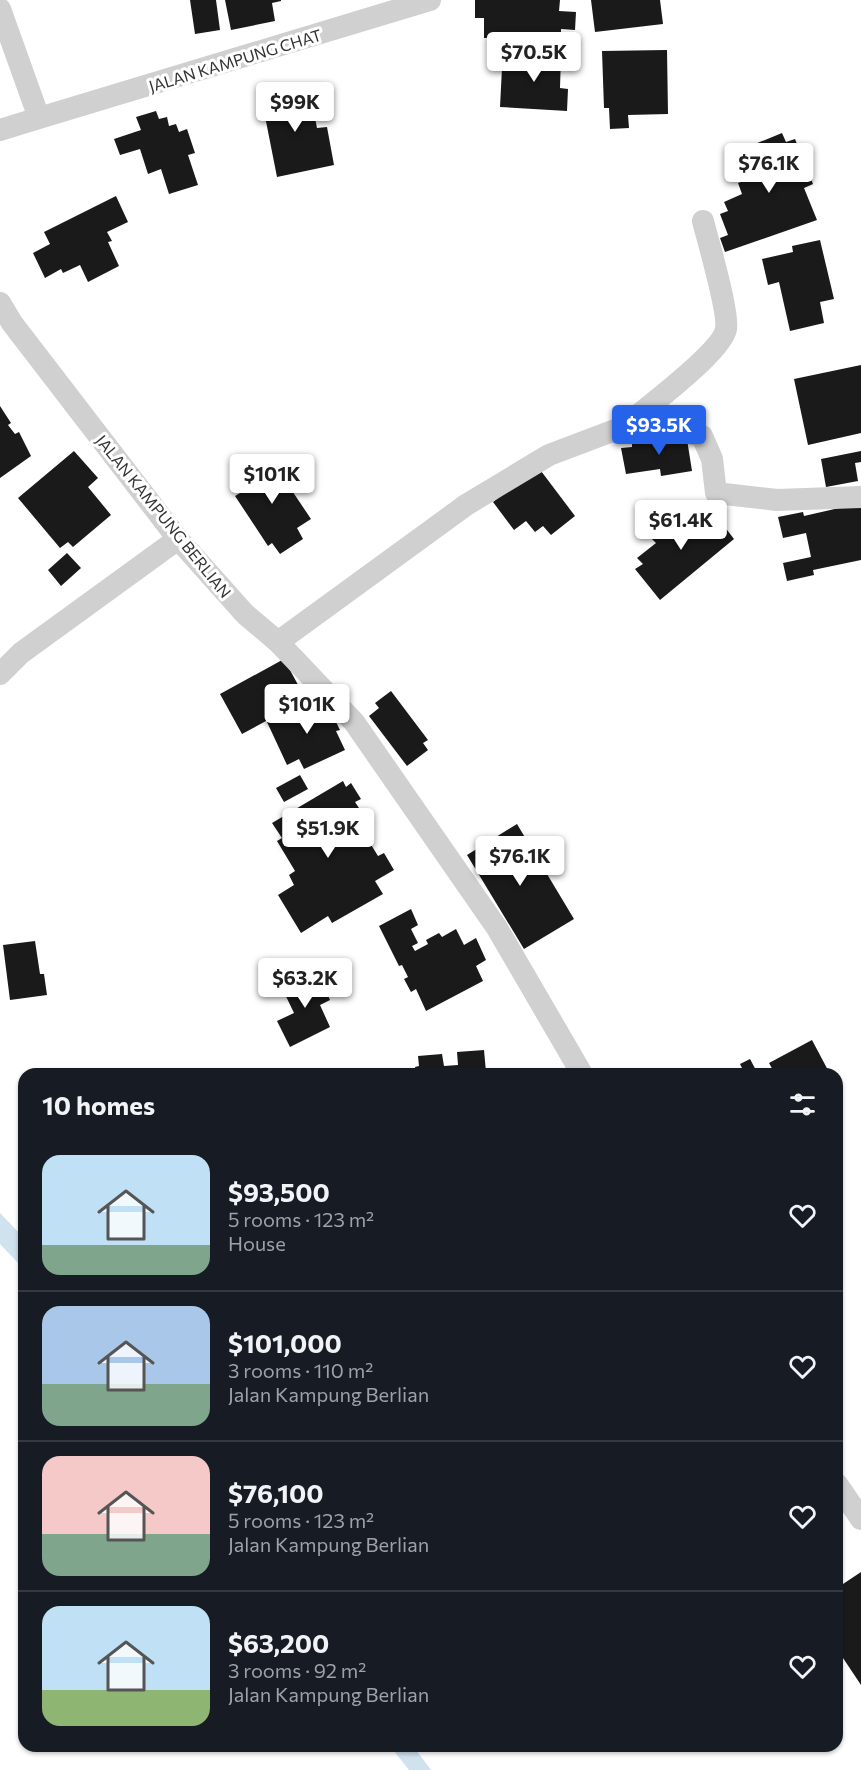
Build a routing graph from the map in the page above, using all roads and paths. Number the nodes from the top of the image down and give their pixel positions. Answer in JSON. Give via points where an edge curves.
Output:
{"nodes":[{"id":1,"x":430,"y":0,"type":"edge"},
{"id":2,"x":0,"y":9,"type":"edge"},
{"id":3,"x":39,"y":118,"type":"junction"},
{"id":4,"x":0,"y":130,"type":"edge"},
{"id":5,"x":703,"y":220,"type":"dead end"},
{"id":6,"x":0,"y":303,"type":"edge"},
{"id":7,"x":623,"y":427,"type":"junction"},
{"id":8,"x":861,"y":497,"type":"edge"},
{"id":9,"x":178,"y":539,"type":"junction"},
{"id":10,"x":278,"y":642,"type":"junction"},
{"id":11,"x":0,"y":674,"type":"edge"},
{"id":12,"x":579,"y":1068,"type":"edge"},
{"id":13,"x":843,"y":1493,"type":"edge"},
{"id":14,"x":861,"y":1519,"type":"edge"}],
"edges":[{"from":1,"to":3,"type":"street","name":"JALAN KAMPUNG CHAT"},
{"from":2,"to":3,"type":"street"},
{"from":3,"to":4,"type":"street"},
{"from":5,"to":7,"type":"street","via":[[726,329],[715,350]]},
{"from":6,"to":9,"type":"street","name":"JALAN KAMPUNG BERLIAN"},
{"from":7,"to":8,"type":"street","via":[[664,426],[702,436],[712,459],[716,493],[777,500]]},
{"from":7,"to":10,"type":"street","via":[[549,455],[466,505]]},
{"from":9,"to":10,"type":"street","name":"JALAN KAMPUNG BERLIAN","via":[[245,614]]},
{"from":9,"to":11,"type":"street","via":[[21,653]]},
{"from":10,"to":12,"type":"street","name":"JALAN KAMPUNG BERLIAN","via":[[354,722],[411,802],[497,928]]},
{"from":13,"to":14,"type":"street"}]}
